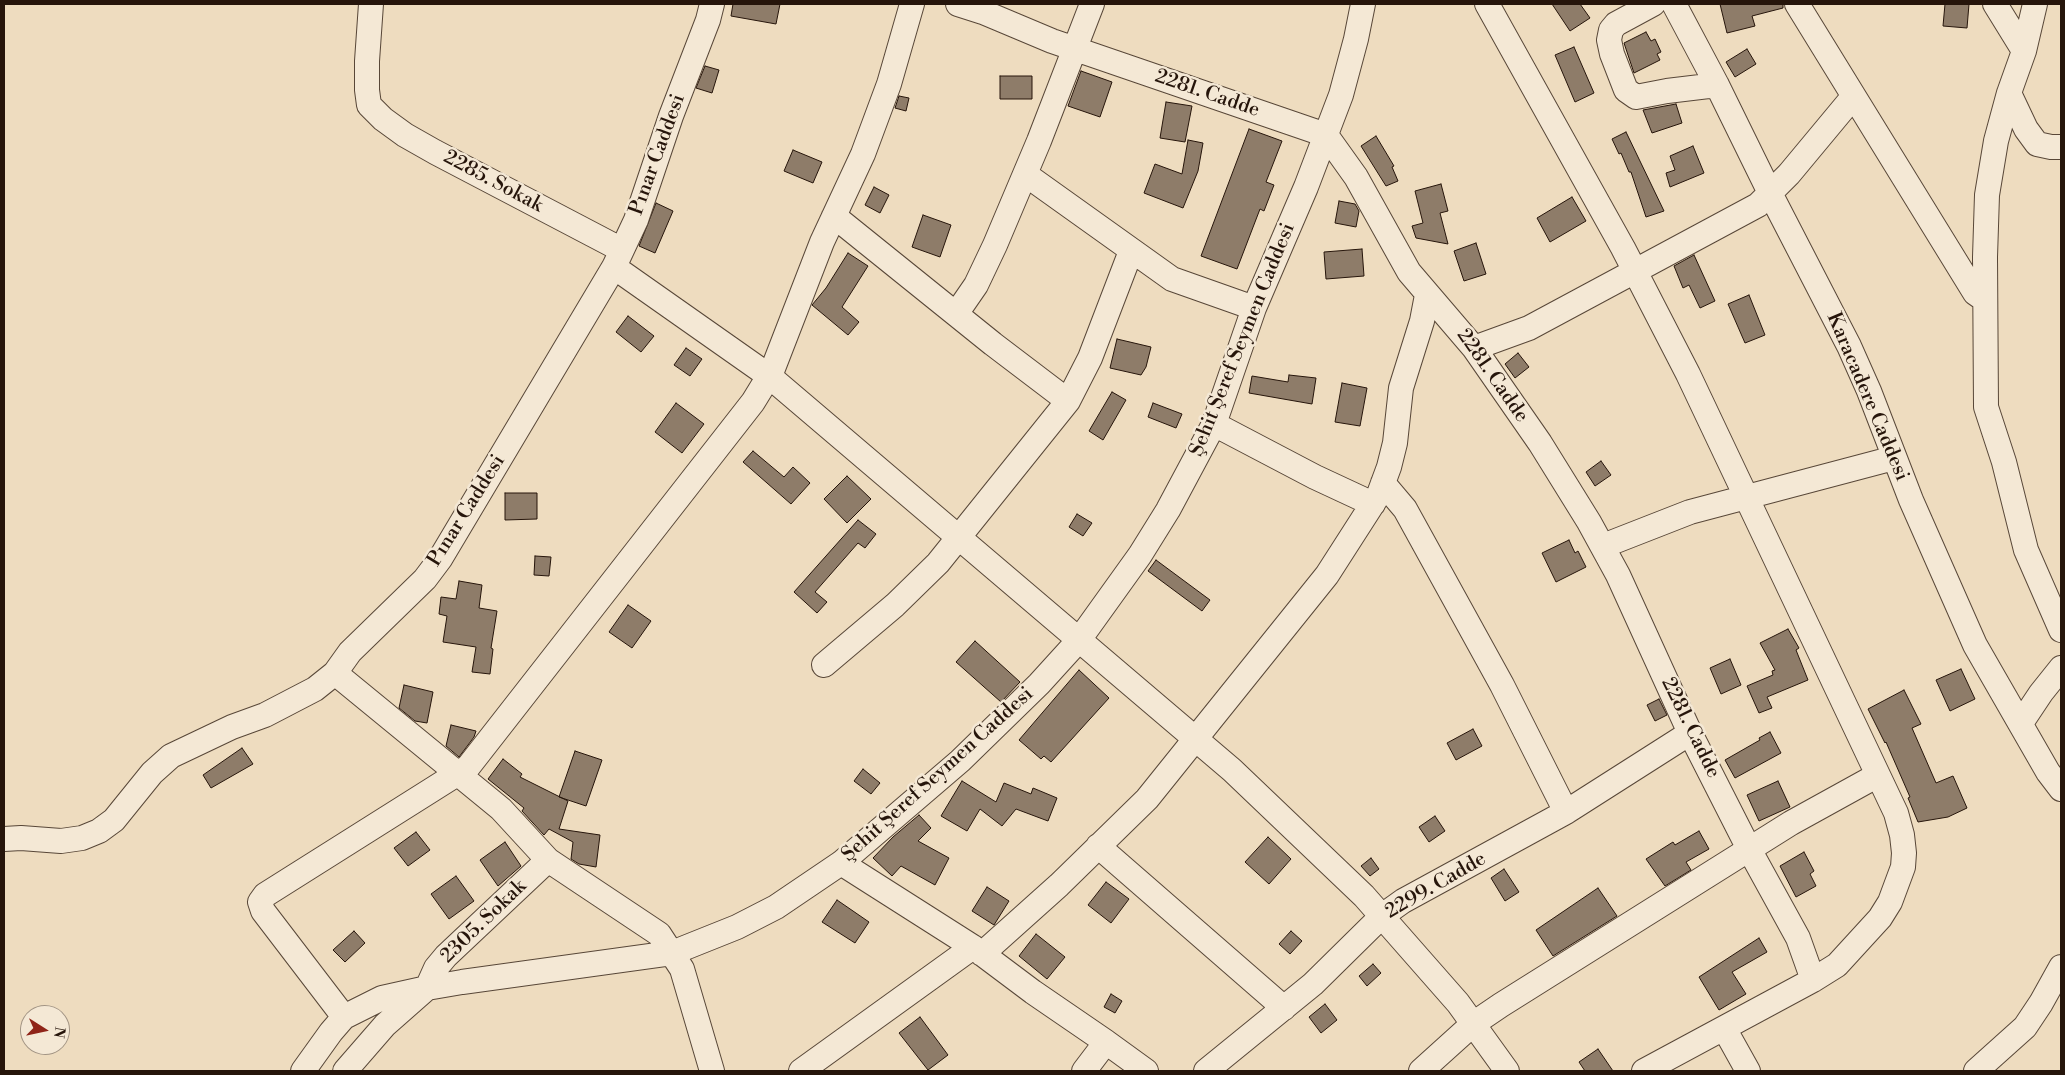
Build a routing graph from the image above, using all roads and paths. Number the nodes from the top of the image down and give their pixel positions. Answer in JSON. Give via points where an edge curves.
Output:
{"nodes":[{"id":1,"x":371,"y":4,"type":"edge"},
{"id":2,"x":712,"y":4,"type":"edge"},
{"id":3,"x":912,"y":4,"type":"edge"},
{"id":4,"x":958,"y":4,"type":"edge"},
{"id":5,"x":1092,"y":4,"type":"edge"},
{"id":6,"x":1363,"y":4,"type":"edge"},
{"id":7,"x":1653,"y":4,"type":"edge"},
{"id":8,"x":1674,"y":4,"type":"edge"},
{"id":9,"x":1797,"y":4,"type":"edge"},
{"id":10,"x":1995,"y":4,"type":"edge"},
{"id":11,"x":2035,"y":4,"type":"edge"},
{"id":12,"x":1497,"y":7,"type":"edge"},
{"id":13,"x":1076,"y":49,"type":"junction"},
{"id":14,"x":2024,"y":50,"type":"junction"},
{"id":15,"x":1717,"y":86,"type":"junction"},
{"id":16,"x":2009,"y":93,"type":"junction"},
{"id":17,"x":1853,"y":97,"type":"junction"},
{"id":18,"x":1326,"y":135,"type":"junction"},
{"id":19,"x":2061,"y":147,"type":"edge"},
{"id":20,"x":1025,"y":174,"type":"junction"},
{"id":21,"x":1771,"y":195,"type":"junction"},
{"id":22,"x":834,"y":216,"type":"junction"},
{"id":23,"x":1132,"y":251,"type":"junction"},
{"id":24,"x":618,"y":259,"type":"junction"},
{"id":25,"x":1636,"y":272,"type":"junction"},
{"id":26,"x":1427,"y":295,"type":"junction"},
{"id":27,"x":1985,"y":300,"type":"junction"},
{"id":28,"x":1254,"y":308,"type":"junction"},
{"id":29,"x":956,"y":314,"type":"junction"},
{"id":30,"x":1474,"y":348,"type":"junction"},
{"id":31,"x":769,"y":376,"type":"junction"},
{"id":32,"x":1068,"y":401,"type":"junction"},
{"id":33,"x":1214,"y":424,"type":"junction"},
{"id":34,"x":1894,"y":458,"type":"junction"},
{"id":35,"x":1378,"y":494,"type":"junction"},
{"id":36,"x":1746,"y":497,"type":"junction"},
{"id":37,"x":960,"y":539,"type":"junction"},
{"id":38,"x":1603,"y":546,"type":"junction"},
{"id":39,"x":2061,"y":630,"type":"edge"},
{"id":40,"x":1079,"y":640,"type":"junction"},
{"id":41,"x":824,"y":665,"type":"dead end"},
{"id":42,"x":2061,"y":668,"type":"edge"},
{"id":43,"x":335,"y":673,"type":"junction"},
{"id":44,"x":2021,"y":723,"type":"junction"},
{"id":45,"x":1690,"y":733,"type":"junction"},
{"id":46,"x":1196,"y":739,"type":"junction"},
{"id":47,"x":459,"y":772,"type":"junction"},
{"id":48,"x":1878,"y":775,"type":"junction"},
{"id":49,"x":2061,"y":789,"type":"edge"},
{"id":50,"x":1566,"y":812,"type":"junction"},
{"id":51,"x":4,"y":839,"type":"edge"},
{"id":52,"x":1098,"y":846,"type":"junction"},
{"id":53,"x":1749,"y":849,"type":"junction"},
{"id":54,"x":548,"y":860,"type":"junction"},
{"id":55,"x":841,"y":863,"type":"junction"},
{"id":56,"x":1382,"y":916,"type":"junction"},
{"id":57,"x":978,"y":951,"type":"junction"},
{"id":58,"x":672,"y":954,"type":"junction"},
{"id":59,"x":2061,"y":967,"type":"edge"},
{"id":60,"x":1813,"y":980,"type":"junction"},
{"id":61,"x":427,"y":988,"type":"junction"},
{"id":62,"x":1284,"y":1008,"type":"junction"},
{"id":63,"x":344,"y":1018,"type":"junction"},
{"id":64,"x":1473,"y":1024,"type":"junction"},
{"id":65,"x":1724,"y":1028,"type":"junction"},
{"id":66,"x":1106,"y":1042,"type":"junction"},
{"id":67,"x":303,"y":1071,"type":"edge"},
{"id":68,"x":346,"y":1071,"type":"edge"},
{"id":69,"x":712,"y":1071,"type":"edge"},
{"id":70,"x":801,"y":1071,"type":"edge"},
{"id":71,"x":1084,"y":1071,"type":"edge"},
{"id":72,"x":1146,"y":1071,"type":"edge"},
{"id":73,"x":1206,"y":1071,"type":"edge"},
{"id":74,"x":1421,"y":1071,"type":"edge"},
{"id":75,"x":1507,"y":1071,"type":"edge"},
{"id":76,"x":1644,"y":1071,"type":"edge"},
{"id":77,"x":1748,"y":1071,"type":"edge"},
{"id":78,"x":1976,"y":1071,"type":"edge"}],
"edges":[{"from":1,"to":24,"type":"street","name":"2285. Sokak","via":[[367,61],[369,105],[405,135]]},
{"from":2,"to":24,"type":"street","name":"Pınar Caddesi","via":[[636,220]]},
{"from":3,"to":22,"type":"street","via":[[880,110]]},
{"from":4,"to":13,"type":"street","name":"2281. Cadde"},
{"from":5,"to":13,"type":"street"},
{"from":6,"to":18,"type":"street","name":"Şehit Şeref Seymen Caddesi","via":[[1341,95]]},
{"from":7,"to":15,"type":"street","via":[[1611,30],[1612,54],[1626,90],[1636,97]]},
{"from":8,"to":15,"type":"street","name":"Karacadere Caddesi"},
{"from":9,"to":17,"type":"street"},
{"from":10,"to":14,"type":"street"},
{"from":11,"to":14,"type":"street"},
{"from":12,"to":25,"type":"street"},
{"from":13,"to":18,"type":"street","name":"2281. Cadde"},
{"from":13,"to":20,"type":"street"},
{"from":14,"to":16,"type":"street"},
{"from":15,"to":21,"type":"street","name":"Karacadere Caddesi"},
{"from":16,"to":19,"type":"street","via":[[2037,144]]},
{"from":16,"to":27,"type":"street","via":[[1996,141],[1987,195]]},
{"from":17,"to":21,"type":"street"},
{"from":17,"to":27,"type":"street","via":[[1975,293]]},
{"from":18,"to":26,"type":"street","name":"2281. Cadde","via":[[1356,177],[1409,272]]},
{"from":18,"to":28,"type":"street","name":"Şehit Şeref Seymen Caddesi"},
{"from":20,"to":23,"type":"street"},
{"from":20,"to":29,"type":"street","via":[[976,285]]},
{"from":21,"to":25,"type":"street","via":[[1746,213]]},
{"from":21,"to":34,"type":"street","name":"Karacadere Caddesi","via":[[1849,346]]},
{"from":22,"to":29,"type":"street"},
{"from":22,"to":31,"type":"street"},
{"from":23,"to":28,"type":"street","via":[[1172,279]]},
{"from":23,"to":32,"type":"street","via":[[1090,358]]},
{"from":24,"to":31,"type":"street","name":"2285. Sokak"},
{"from":24,"to":43,"type":"street","name":"Pınar Caddesi","via":[[440,559],[350,652]]},
{"from":25,"to":30,"type":"street","via":[[1529,328]]},
{"from":25,"to":36,"type":"street"},
{"from":26,"to":30,"type":"street","name":"2281. Cadde"},
{"from":26,"to":35,"type":"street","via":[[1401,388],[1395,444]]},
{"from":27,"to":39,"type":"street","via":[[1986,407],[2004,462],[2026,550]]},
{"from":28,"to":33,"type":"street","name":"Şehit Şeref Seymen Caddesi"},
{"from":29,"to":32,"type":"street"},
{"from":30,"to":38,"type":"street","name":"2281. Cadde","via":[[1564,480]]},
{"from":31,"to":37,"type":"street","name":"2285. Sokak"},
{"from":31,"to":47,"type":"street","via":[[742,417],[468,767]]},
{"from":32,"to":37,"type":"street"},
{"from":33,"to":35,"type":"street","via":[[1307,473]]},
{"from":33,"to":40,"type":"street","name":"Şehit Şeref Seymen Caddesi","via":[[1140,555]]},
{"from":34,"to":36,"type":"street"},
{"from":34,"to":44,"type":"street","name":"Karacadere Caddesi","via":[[1975,645]]},
{"from":35,"to":46,"type":"street","via":[[1327,575]]},
{"from":35,"to":50,"type":"street","via":[[1405,510],[1502,685]]},
{"from":36,"to":38,"type":"street","via":[[1690,512]]},
{"from":36,"to":48,"type":"street"},
{"from":37,"to":40,"type":"street","name":"2285. Sokak"},
{"from":37,"to":41,"type":"street","via":[[895,605]]},
{"from":38,"to":45,"type":"street","name":"2281. Cadde"},
{"from":40,"to":46,"type":"street","name":"2285. Sokak"},
{"from":40,"to":55,"type":"street","name":"Şehit Şeref Seymen Caddesi","via":[[960,761]]},
{"from":42,"to":44,"type":"street"},
{"from":43,"to":47,"type":"street"},
{"from":43,"to":51,"type":"street","name":"Pınar Caddesi","via":[[297,699],[171,756],[152,773],[114,820],[99,831],[61,841]]},
{"from":44,"to":49,"type":"street","name":"Karacadere Caddesi"},
{"from":45,"to":50,"type":"street","name":"2299. Cadde"},
{"from":45,"to":53,"type":"street","name":"2281. Cadde"},
{"from":46,"to":52,"type":"street","via":[[1147,799]]},
{"from":46,"to":56,"type":"street","name":"2285. Sokak","via":[[1341,872]]},
{"from":47,"to":54,"type":"street","via":[[501,809]]},
{"from":47,"to":63,"type":"street","via":[[265,895],[260,902],[263,911]]},
{"from":48,"to":53,"type":"street"},
{"from":48,"to":60,"type":"street","via":[[1896,813],[1902,835],[1904,853],[1898,885],[1880,918],[1837,964]]},
{"from":50,"to":56,"type":"street","name":"2299. Cadde"},
{"from":52,"to":57,"type":"street","via":[[1059,885]]},
{"from":52,"to":62,"type":"street"},
{"from":53,"to":60,"type":"street","name":"2281. Cadde","via":[[1798,938]]},
{"from":53,"to":64,"type":"street"},
{"from":54,"to":58,"type":"street","via":[[659,934]]},
{"from":54,"to":61,"type":"street","name":"2305. Sokak","via":[[446,956]]},
{"from":55,"to":57,"type":"street"},
{"from":55,"to":58,"type":"street","name":"Şehit Şeref Seymen Caddesi","via":[[776,907]]},
{"from":56,"to":62,"type":"street","name":"2299. Cadde"},
{"from":56,"to":64,"type":"street","name":"2285. Sokak"},
{"from":57,"to":66,"type":"street"},
{"from":57,"to":70,"type":"street"},
{"from":58,"to":61,"type":"street","name":"Şehit Şeref Seymen Caddesi"},
{"from":58,"to":69,"type":"street","via":[[682,969]]},
{"from":59,"to":78,"type":"street","via":[[2024,1027]]},
{"from":60,"to":65,"type":"street"},
{"from":61,"to":63,"type":"street","name":"Şehit Şeref Seymen Caddesi","via":[[382,998]]},
{"from":61,"to":68,"type":"street","via":[[385,1025]]},
{"from":62,"to":73,"type":"street","name":"2299. Cadde"},
{"from":63,"to":67,"type":"street"},
{"from":64,"to":74,"type":"street"},
{"from":64,"to":75,"type":"street","name":"2285. Sokak"},
{"from":65,"to":76,"type":"street"},
{"from":65,"to":77,"type":"street"},
{"from":66,"to":71,"type":"street"},
{"from":66,"to":72,"type":"street"}]}
